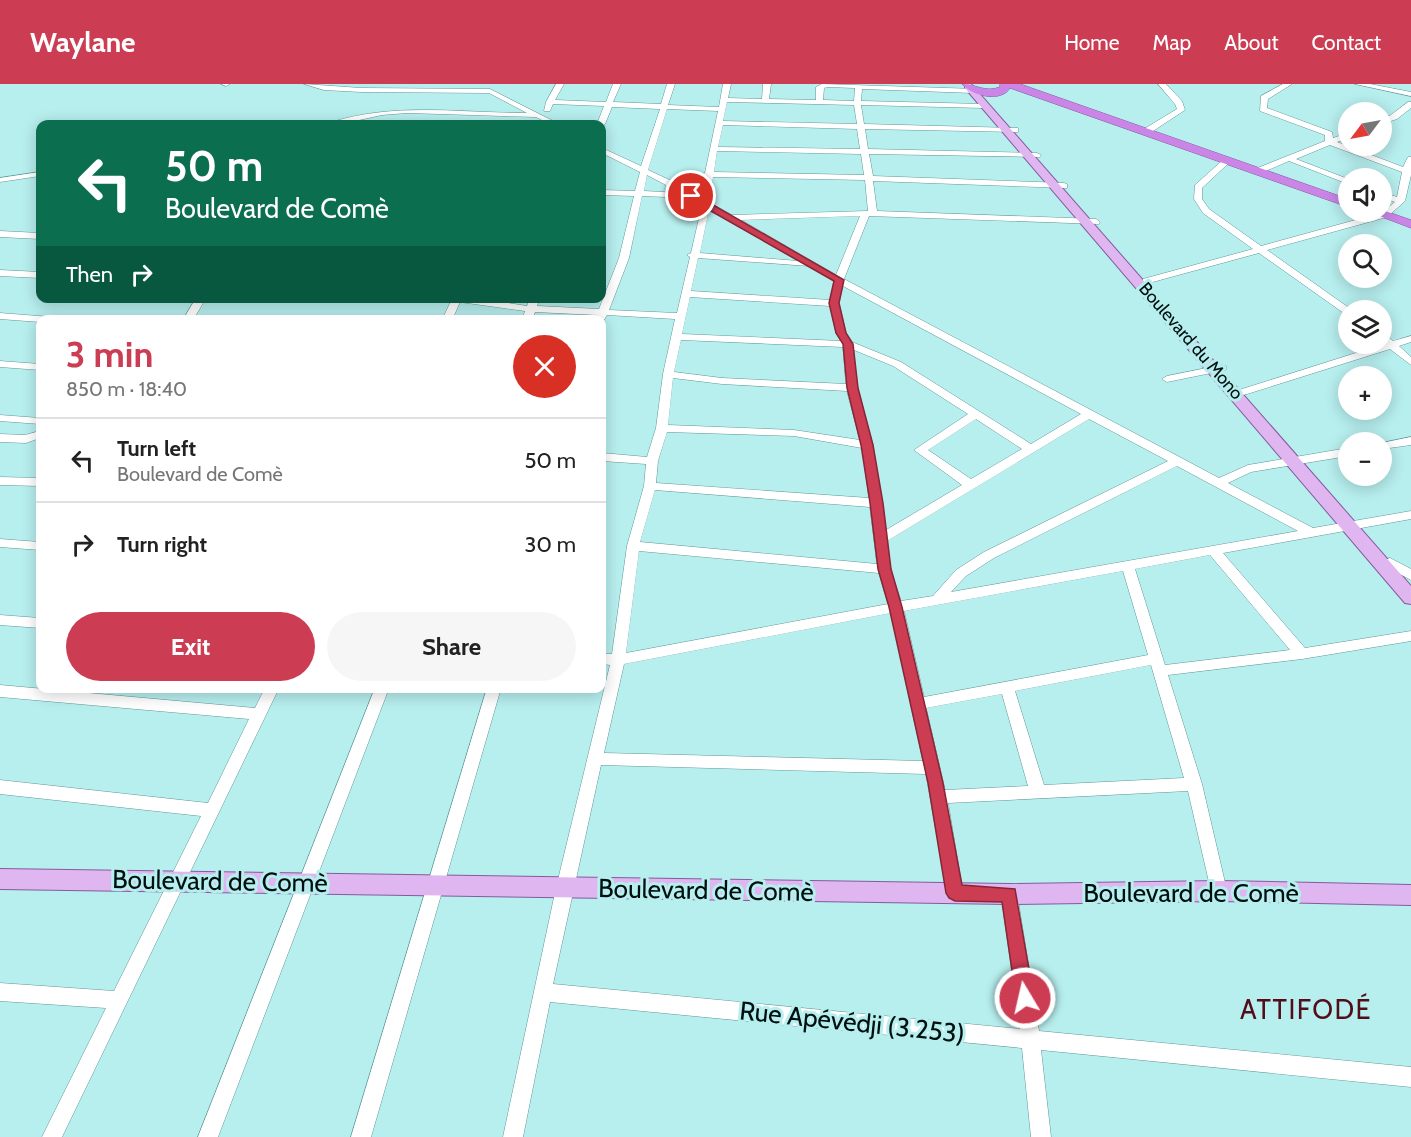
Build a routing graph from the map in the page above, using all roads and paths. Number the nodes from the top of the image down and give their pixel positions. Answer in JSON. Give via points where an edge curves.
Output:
{"nodes":[{"id":1,"x":308,"y":84,"type":"edge"},
{"id":2,"x":560,"y":84,"type":"edge"},
{"id":3,"x":617,"y":84,"type":"edge"},
{"id":4,"x":671,"y":84,"type":"edge"},
{"id":5,"x":727,"y":84,"type":"edge"},
{"id":6,"x":767,"y":84,"type":"edge"},
{"id":7,"x":1162,"y":84,"type":"edge"},
{"id":8,"x":1288,"y":84,"type":"edge"},
{"id":9,"x":1359,"y":84,"type":"edge"},
{"id":10,"x":859,"y":85,"type":"edge"},
{"id":11,"x":968,"y":86,"type":"edge"},
{"id":12,"x":1007,"y":87,"type":"edge"},
{"id":13,"x":1411,"y":94,"type":"edge"},
{"id":14,"x":724,"y":100,"type":"junction"},
{"id":15,"x":765,"y":101,"type":"junction"},
{"id":16,"x":550,"y":102,"type":"junction"},
{"id":17,"x":819,"y":103,"type":"junction"},
{"id":18,"x":838,"y":103,"type":"junction"},
{"id":19,"x":857,"y":103,"type":"junction"},
{"id":20,"x":1411,"y":104,"type":"edge"},
{"id":21,"x":610,"y":105,"type":"junction"},
{"id":22,"x":984,"y":106,"type":"junction"},
{"id":23,"x":664,"y":108,"type":"junction"},
{"id":24,"x":723,"y":109,"type":"junction"},
{"id":25,"x":859,"y":117,"type":"junction"},
{"id":26,"x":1392,"y":118,"type":"edge"},
{"id":27,"x":540,"y":119,"type":"edge"},
{"id":28,"x":351,"y":120,"type":"edge"},
{"id":29,"x":603,"y":120,"type":"edge"},
{"id":30,"x":720,"y":123,"type":"junction"},
{"id":31,"x":861,"y":126,"type":"junction"},
{"id":32,"x":1011,"y":130,"type":"junction"},
{"id":33,"x":1147,"y":131,"type":"junction"},
{"id":34,"x":1168,"y":139,"type":"junction"},
{"id":35,"x":1338,"y":139,"type":"edge"},
{"id":36,"x":1329,"y":142,"type":"junction"},
{"id":37,"x":713,"y":149,"type":"junction"},
{"id":38,"x":865,"y":151,"type":"junction"},
{"id":39,"x":606,"y":152,"type":"edge"},
{"id":40,"x":1033,"y":155,"type":"junction"},
{"id":41,"x":1290,"y":159,"type":"junction"},
{"id":42,"x":1411,"y":159,"type":"edge"},
{"id":43,"x":1227,"y":161,"type":"junction"},
{"id":44,"x":644,"y":171,"type":"junction"},
{"id":45,"x":1258,"y":171,"type":"junction"},
{"id":46,"x":1408,"y":172,"type":"edge"},
{"id":47,"x":709,"y":174,"type":"junction"},
{"id":48,"x":36,"y":175,"type":"edge"},
{"id":49,"x":869,"y":178,"type":"junction"},
{"id":50,"x":1338,"y":178,"type":"edge"},
{"id":51,"x":0,"y":180,"type":"edge"},
{"id":52,"x":673,"y":185,"type":"junction"},
{"id":53,"x":1060,"y":186,"type":"junction"},
{"id":54,"x":606,"y":192,"type":"edge"},
{"id":55,"x":639,"y":195,"type":"junction"},
{"id":56,"x":691,"y":196,"type":"junction"},
{"id":57,"x":1392,"y":198,"type":"edge"},
{"id":58,"x":1338,"y":199,"type":"edge"},
{"id":59,"x":1401,"y":201,"type":"junction"},
{"id":60,"x":706,"y":204,"type":"junction"},
{"id":61,"x":1392,"y":206,"type":"edge"},
{"id":62,"x":870,"y":213,"type":"junction"},
{"id":63,"x":1392,"y":217,"type":"edge"},
{"id":64,"x":730,"y":218,"type":"junction"},
{"id":65,"x":1092,"y":222,"type":"junction"},
{"id":66,"x":1349,"y":222,"type":"edge"},
{"id":67,"x":1411,"y":224,"type":"edge"},
{"id":68,"x":0,"y":234,"type":"edge"},
{"id":69,"x":12,"y":235,"type":"junction"},
{"id":70,"x":36,"y":236,"type":"edge"},
{"id":71,"x":0,"y":245,"type":"edge"},
{"id":72,"x":1261,"y":248,"type":"junction"},
{"id":73,"x":693,"y":255,"type":"junction"},
{"id":74,"x":812,"y":264,"type":"junction"},
{"id":75,"x":0,"y":273,"type":"edge"},
{"id":76,"x":36,"y":275,"type":"edge"},
{"id":77,"x":839,"y":280,"type":"junction"},
{"id":78,"x":1146,"y":281,"type":"junction"},
{"id":79,"x":686,"y":294,"type":"junction"},
{"id":80,"x":517,"y":303,"type":"edge"},
{"id":81,"x":834,"y":303,"type":"junction"},
{"id":82,"x":533,"y":304,"type":"edge"},
{"id":83,"x":1338,"y":305,"type":"edge"},
{"id":84,"x":596,"y":315,"type":"edge"},
{"id":85,"x":602,"y":315,"type":"edge"},
{"id":86,"x":0,"y":316,"type":"edge"},
{"id":87,"x":606,"y":316,"type":"edge"},
{"id":88,"x":682,"y":316,"type":"junction"},
{"id":89,"x":36,"y":319,"type":"edge"},
{"id":90,"x":678,"y":337,"type":"junction"},
{"id":91,"x":1411,"y":339,"type":"edge"},
{"id":92,"x":1392,"y":340,"type":"edge"},
{"id":93,"x":848,"y":344,"type":"junction"},
{"id":94,"x":1392,"y":345,"type":"edge"},
{"id":95,"x":1348,"y":354,"type":"edge"},
{"id":96,"x":1411,"y":362,"type":"edge"},
{"id":97,"x":0,"y":364,"type":"edge"},
{"id":98,"x":36,"y":367,"type":"edge"},
{"id":99,"x":1218,"y":368,"type":"junction"},
{"id":100,"x":669,"y":374,"type":"junction"},
{"id":101,"x":1167,"y":379,"type":"dead end"},
{"id":102,"x":852,"y":388,"type":"junction"},
{"id":103,"x":1243,"y":392,"type":"junction"},
{"id":104,"x":976,"y":414,"type":"junction"},
{"id":105,"x":1089,"y":414,"type":"junction"},
{"id":106,"x":0,"y":419,"type":"edge"},
{"id":107,"x":36,"y":421,"type":"edge"},
{"id":108,"x":662,"y":428,"type":"junction"},
{"id":109,"x":36,"y":435,"type":"edge"},
{"id":110,"x":0,"y":438,"type":"edge"},
{"id":111,"x":1411,"y":441,"type":"edge"},
{"id":112,"x":867,"y":445,"type":"junction"},
{"id":113,"x":1392,"y":445,"type":"edge"},
{"id":114,"x":1029,"y":448,"type":"junction"},
{"id":115,"x":1338,"y":454,"type":"edge"},
{"id":116,"x":606,"y":457,"type":"edge"},
{"id":117,"x":652,"y":461,"type":"junction"},
{"id":118,"x":1177,"y":461,"type":"junction"},
{"id":119,"x":1298,"y":461,"type":"junction"},
{"id":120,"x":0,"y":481,"type":"edge"},
{"id":121,"x":36,"y":482,"type":"edge"},
{"id":122,"x":1220,"y":482,"type":"junction"},
{"id":123,"x":970,"y":485,"type":"junction"},
{"id":124,"x":650,"y":486,"type":"junction"},
{"id":125,"x":876,"y":503,"type":"junction"},
{"id":126,"x":1411,"y":515,"type":"edge"},
{"id":127,"x":1356,"y":527,"type":"junction"},
{"id":128,"x":1310,"y":532,"type":"junction"},
{"id":129,"x":882,"y":538,"type":"junction"},
{"id":130,"x":0,"y":543,"type":"edge"},
{"id":131,"x":36,"y":546,"type":"edge"},
{"id":132,"x":633,"y":546,"type":"junction"},
{"id":133,"x":1214,"y":551,"type":"junction"},
{"id":134,"x":1390,"y":563,"type":"junction"},
{"id":135,"x":1128,"y":567,"type":"junction"},
{"id":136,"x":884,"y":569,"type":"junction"},
{"id":137,"x":1411,"y":575,"type":"edge"},
{"id":138,"x":1411,"y":586,"type":"edge"},
{"id":139,"x":1411,"y":598,"type":"edge"},
{"id":140,"x":937,"y":600,"type":"junction"},
{"id":141,"x":896,"y":607,"type":"junction"},
{"id":142,"x":0,"y":620,"type":"edge"},
{"id":143,"x":36,"y":623,"type":"edge"},
{"id":144,"x":1411,"y":636,"type":"edge"},
{"id":145,"x":1302,"y":654,"type":"junction"},
{"id":146,"x":606,"y":659,"type":"edge"},
{"id":147,"x":618,"y":660,"type":"junction"},
{"id":148,"x":1157,"y":665,"type":"junction"},
{"id":149,"x":1007,"y":687,"type":"junction"},
{"id":150,"x":0,"y":691,"type":"edge"},
{"id":151,"x":270,"y":693,"type":"edge"},
{"id":152,"x":380,"y":693,"type":"edge"},
{"id":153,"x":492,"y":693,"type":"edge"},
{"id":154,"x":918,"y":704,"type":"junction"},
{"id":155,"x":260,"y":714,"type":"junction"},
{"id":156,"x":597,"y":759,"type":"junction"},
{"id":157,"x":932,"y":768,"type":"junction"},
{"id":158,"x":1194,"y":784,"type":"junction"},
{"id":159,"x":0,"y":787,"type":"edge"},
{"id":160,"x":1038,"y":792,"type":"junction"},
{"id":161,"x":939,"y":797,"type":"junction"},
{"id":162,"x":210,"y":810,"type":"junction"},
{"id":163,"x":0,"y":879,"type":"edge"},
{"id":164,"x":177,"y":881,"type":"junction"},
{"id":165,"x":306,"y":882,"type":"junction"},
{"id":166,"x":435,"y":884,"type":"junction"},
{"id":167,"x":564,"y":888,"type":"junction"},
{"id":168,"x":1219,"y":891,"type":"junction"},
{"id":169,"x":955,"y":893,"type":"junction"},
{"id":170,"x":1009,"y":894,"type":"junction"},
{"id":171,"x":1411,"y":895,"type":"edge"},
{"id":172,"x":0,"y":992,"type":"edge"},
{"id":173,"x":543,"y":992,"type":"junction"},
{"id":174,"x":119,"y":1000,"type":"junction"},
{"id":175,"x":1031,"y":1040,"type":"junction"},
{"id":176,"x":1411,"y":1077,"type":"edge"},
{"id":177,"x":52,"y":1137,"type":"edge"},
{"id":178,"x":208,"y":1137,"type":"edge"},
{"id":179,"x":361,"y":1137,"type":"edge"},
{"id":180,"x":513,"y":1137,"type":"edge"},
{"id":181,"x":1041,"y":1137,"type":"edge"}],
"edges":[{"from":1,"to":27,"type":"street","via":[[361,90],[479,89],[501,94]]},
{"from":2,"to":16,"type":"street"},
{"from":3,"to":21,"type":"street"},
{"from":4,"to":23,"type":"street"},
{"from":5,"to":14,"type":"street"},
{"from":6,"to":15,"type":"street"},
{"from":7,"to":33,"type":"street","via":[[1182,108]]},
{"from":8,"to":36,"type":"street","via":[[1264,98],[1263,109],[1329,134]]},
{"from":9,"to":13,"type":"street"},
{"from":10,"to":11,"type":"street"},
{"from":10,"to":17,"type":"street","via":[[822,86]]},
{"from":10,"to":19,"type":"street"},
{"from":11,"to":12,"type":"highway","via":[[980,92]]},
{"from":11,"to":22,"type":"main road","name":"Boulevard du Mono"},
{"from":12,"to":32,"type":"main road","name":"Boulevard du Mono","via":[[992,102]]},
{"from":12,"to":33,"type":"highway"},
{"from":12,"to":34,"type":"highway"},
{"from":14,"to":15,"type":"street"},
{"from":14,"to":24,"type":"street"},
{"from":15,"to":17,"type":"street"},
{"from":16,"to":21,"type":"street"},
{"from":16,"to":27,"type":"street"},
{"from":17,"to":18,"type":"street"},
{"from":18,"to":19,"type":"street"},
{"from":18,"to":25,"type":"street"},
{"from":19,"to":22,"type":"street"},
{"from":19,"to":25,"type":"street"},
{"from":20,"to":26,"type":"street"},
{"from":21,"to":23,"type":"street"},
{"from":21,"to":29,"type":"street"},
{"from":22,"to":32,"type":"main road","name":"Boulevard du Mono"},
{"from":23,"to":24,"type":"street"},
{"from":23,"to":44,"type":"street"},
{"from":24,"to":30,"type":"street"},
{"from":25,"to":31,"type":"street"},
{"from":27,"to":28,"type":"street","via":[[370,115]]},
{"from":30,"to":31,"type":"street"},
{"from":30,"to":37,"type":"street"},
{"from":31,"to":32,"type":"street"},
{"from":31,"to":38,"type":"street"},
{"from":32,"to":40,"type":"main road","name":"Boulevard du Mono"},
{"from":33,"to":34,"type":"highway"},
{"from":34,"to":43,"type":"highway"},
{"from":35,"to":36,"type":"street"},
{"from":36,"to":41,"type":"street"},
{"from":36,"to":46,"type":"street"},
{"from":37,"to":38,"type":"street"},
{"from":37,"to":47,"type":"street"},
{"from":38,"to":40,"type":"street"},
{"from":38,"to":49,"type":"street"},
{"from":39,"to":44,"type":"street"},
{"from":40,"to":53,"type":"main road","name":"Boulevard du Mono"},
{"from":41,"to":45,"type":"street"},
{"from":41,"to":50,"type":"street"},
{"from":42,"to":46,"type":"street"},
{"from":43,"to":45,"type":"highway"},
{"from":43,"to":72,"type":"street","via":[[1199,184],[1198,199],[1213,217]]},
{"from":44,"to":52,"type":"street"},
{"from":44,"to":55,"type":"street"},
{"from":45,"to":58,"type":"highway"},
{"from":46,"to":59,"type":"street"},
{"from":47,"to":49,"type":"street"},
{"from":47,"to":52,"type":"street"},
{"from":47,"to":60,"type":"street"},
{"from":48,"to":51,"type":"street"},
{"from":49,"to":53,"type":"street"},
{"from":49,"to":62,"type":"street"},
{"from":52,"to":55,"type":"street"},
{"from":52,"to":56,"type":"street"},
{"from":53,"to":65,"type":"main road","name":"Boulevard du Mono"},
{"from":54,"to":55,"type":"street"},
{"from":55,"to":56,"type":"street"},
{"from":55,"to":85,"type":"street","via":[[624,258]]},
{"from":56,"to":60,"type":"street"},
{"from":57,"to":59,"type":"street"},
{"from":59,"to":61,"type":"street"},
{"from":60,"to":64,"type":"street"},
{"from":60,"to":73,"type":"street"},
{"from":62,"to":64,"type":"street"},
{"from":62,"to":65,"type":"street"},
{"from":62,"to":77,"type":"street"},
{"from":63,"to":67,"type":"highway"},
{"from":64,"to":74,"type":"street"},
{"from":65,"to":78,"type":"main road","name":"Boulevard du Mono"},
{"from":65,"to":99,"type":"main road","name":"Boulevard du Mono"},
{"from":66,"to":72,"type":"street"},
{"from":68,"to":69,"type":"street"},
{"from":69,"to":70,"type":"street"},
{"from":69,"to":71,"type":"street"},
{"from":72,"to":78,"type":"street"},
{"from":72,"to":83,"type":"street"},
{"from":73,"to":74,"type":"street"},
{"from":73,"to":79,"type":"street"},
{"from":74,"to":77,"type":"street"},
{"from":75,"to":76,"type":"street"},
{"from":77,"to":81,"type":"street"},
{"from":77,"to":105,"type":"street"},
{"from":78,"to":99,"type":"main road","name":"Boulevard du Mono"},
{"from":79,"to":81,"type":"street"},
{"from":79,"to":88,"type":"street"},
{"from":80,"to":82,"type":"street"},
{"from":81,"to":93,"type":"street","via":[[841,333]]},
{"from":82,"to":84,"type":"street"},
{"from":86,"to":89,"type":"street"},
{"from":87,"to":88,"type":"street"},
{"from":88,"to":90,"type":"street"},
{"from":90,"to":93,"type":"street"},
{"from":90,"to":100,"type":"street"},
{"from":91,"to":92,"type":"street"},
{"from":93,"to":102,"type":"street"},
{"from":93,"to":104,"type":"street","via":[[897,364]]},
{"from":94,"to":96,"type":"street"},
{"from":95,"to":103,"type":"street"},
{"from":97,"to":98,"type":"street"},
{"from":99,"to":101,"type":"street"},
{"from":99,"to":103,"type":"main road","name":"Boulevard du Mono"},
{"from":99,"to":119,"type":"main road","name":"Boulevard du Mono"},
{"from":100,"to":102,"type":"street"},
{"from":100,"to":108,"type":"street"},
{"from":102,"to":112,"type":"street"},
{"from":103,"to":119,"type":"main road","name":"Boulevard du Mono"},
{"from":104,"to":114,"type":"street"},
{"from":104,"to":123,"type":"street","via":[[920,450]]},
{"from":105,"to":114,"type":"street"},
{"from":105,"to":118,"type":"street"},
{"from":106,"to":107,"type":"street"},
{"from":108,"to":112,"type":"street","via":[[795,433]]},
{"from":108,"to":117,"type":"street"},
{"from":109,"to":110,"type":"street"},
{"from":111,"to":113,"type":"street"},
{"from":112,"to":125,"type":"street"},
{"from":114,"to":123,"type":"street"},
{"from":115,"to":119,"type":"street"},
{"from":116,"to":117,"type":"street"},
{"from":117,"to":124,"type":"street"},
{"from":118,"to":122,"type":"street"},
{"from":118,"to":140,"type":"street","via":[[989,555],[962,573]]},
{"from":119,"to":122,"type":"street","via":[[1248,469]]},
{"from":119,"to":127,"type":"main road","name":"Boulevard du Mono"},
{"from":120,"to":121,"type":"street"},
{"from":122,"to":128,"type":"street"},
{"from":123,"to":129,"type":"street"},
{"from":124,"to":125,"type":"street"},
{"from":124,"to":132,"type":"street"},
{"from":125,"to":129,"type":"street"},
{"from":126,"to":127,"type":"street"},
{"from":127,"to":128,"type":"street"},
{"from":127,"to":134,"type":"main road","name":"Boulevard du Mono"},
{"from":127,"to":139,"type":"main road","name":"Boulevard du Mono"},
{"from":128,"to":133,"type":"street"},
{"from":129,"to":136,"type":"street"},
{"from":130,"to":131,"type":"street"},
{"from":132,"to":136,"type":"street"},
{"from":132,"to":147,"type":"street"},
{"from":133,"to":135,"type":"street"},
{"from":133,"to":145,"type":"street"},
{"from":134,"to":137,"type":"street"},
{"from":134,"to":138,"type":"main road","name":"Boulevard du Mono"},
{"from":135,"to":140,"type":"street"},
{"from":135,"to":148,"type":"street"},
{"from":136,"to":141,"type":"street"},
{"from":140,"to":141,"type":"street"},
{"from":141,"to":147,"type":"street"},
{"from":141,"to":154,"type":"street"},
{"from":142,"to":143,"type":"street"},
{"from":144,"to":145,"type":"street"},
{"from":145,"to":148,"type":"street"},
{"from":146,"to":147,"type":"street"},
{"from":147,"to":156,"type":"street"},
{"from":148,"to":149,"type":"street"},
{"from":148,"to":158,"type":"street"},
{"from":149,"to":154,"type":"street"},
{"from":149,"to":160,"type":"street"},
{"from":150,"to":155,"type":"street"},
{"from":151,"to":155,"type":"street"},
{"from":152,"to":165,"type":"street"},
{"from":153,"to":166,"type":"street"},
{"from":154,"to":157,"type":"street"},
{"from":155,"to":162,"type":"street"},
{"from":156,"to":157,"type":"street"},
{"from":156,"to":167,"type":"street"},
{"from":157,"to":161,"type":"street"},
{"from":158,"to":160,"type":"street"},
{"from":158,"to":168,"type":"street"},
{"from":159,"to":162,"type":"street"},
{"from":160,"to":161,"type":"street"},
{"from":161,"to":169,"type":"street"},
{"from":162,"to":164,"type":"street"},
{"from":163,"to":164,"type":"main road","name":"Boulevard de Comè"},
{"from":164,"to":165,"type":"main road","name":"Boulevard de Comè"},
{"from":164,"to":174,"type":"street"},
{"from":165,"to":166,"type":"main road","name":"Boulevard de Comè"},
{"from":165,"to":178,"type":"street"},
{"from":166,"to":167,"type":"main road","name":"Boulevard de Comè"},
{"from":166,"to":179,"type":"street"},
{"from":167,"to":169,"type":"main road","name":"Boulevard de Comè"},
{"from":167,"to":173,"type":"street"},
{"from":168,"to":170,"type":"main road","name":"Boulevard de Comè"},
{"from":168,"to":171,"type":"main road","name":"Boulevard de Comè"},
{"from":169,"to":170,"type":"main road","name":"Boulevard de Comè"},
{"from":170,"to":175,"type":"street"},
{"from":172,"to":174,"type":"street"},
{"from":173,"to":175,"type":"street","name":"Rue Apévédji (3.253)"},
{"from":173,"to":180,"type":"street"},
{"from":174,"to":177,"type":"street"},
{"from":175,"to":176,"type":"street","name":"Rue Apévédji (3.253)"},
{"from":175,"to":181,"type":"street"}]}
